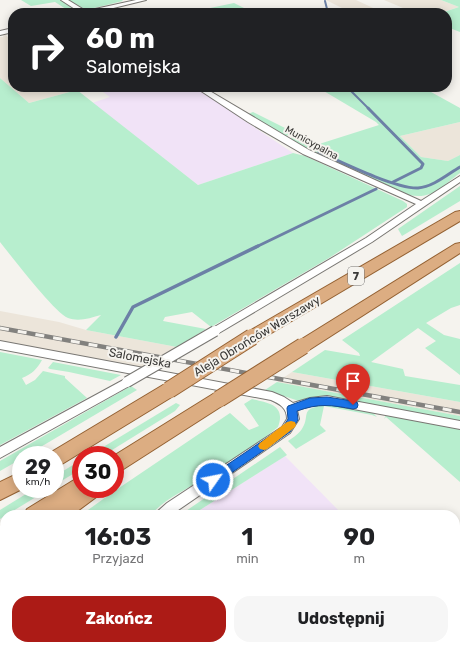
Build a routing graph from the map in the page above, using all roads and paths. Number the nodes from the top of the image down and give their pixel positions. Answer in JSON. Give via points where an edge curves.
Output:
{"nodes":[{"id":1,"x":64,"y":0,"type":"edge"},
{"id":2,"x":143,"y":0,"type":"edge"},
{"id":3,"x":77,"y":8,"type":"edge"},
{"id":4,"x":107,"y":8,"type":"edge"},
{"id":5,"x":206,"y":92,"type":"edge"},
{"id":6,"x":460,"y":178,"type":"edge"},
{"id":7,"x":422,"y":204,"type":"junction"},
{"id":8,"x":460,"y":215,"type":"edge"},
{"id":9,"x":460,"y":247,"type":"edge"},
{"id":10,"x":0,"y":345,"type":"edge"},
{"id":11,"x":292,"y":408,"type":"junction"},
{"id":12,"x":460,"y":425,"type":"edge"},
{"id":13,"x":172,"y":430,"type":"junction"},
{"id":14,"x":0,"y":453,"type":"edge"},
{"id":15,"x":64,"y":454,"type":"edge"},
{"id":16,"x":124,"y":459,"type":"edge"},
{"id":17,"x":124,"y":465,"type":"edge"},
{"id":18,"x":12,"y":485,"type":"edge"},
{"id":19,"x":0,"y":492,"type":"edge"},
{"id":20,"x":72,"y":492,"type":"edge"},
{"id":21,"x":80,"y":498,"type":"edge"},
{"id":22,"x":42,"y":510,"type":"edge"},
{"id":23,"x":64,"y":510,"type":"edge"},
{"id":24,"x":168,"y":510,"type":"edge"}],
"edges":[{"from":1,"to":3,"type":"street"},
{"from":2,"to":4,"type":"street"},
{"from":5,"to":7,"type":"street","name":"Municypalna","via":[[306,152]]},
{"from":6,"to":7,"type":"street"},
{"from":7,"to":14,"type":"street","bridge":true,"via":[[336,261]]},
{"from":8,"to":15,"type":"main road","name":"Aleja Obrońców Warszawy","number":"7","bridge":true,"via":[[252,337]]},
{"from":9,"to":13,"type":"main road","bridge":true},
{"from":10,"to":11,"type":"street","name":"Salomejska","via":[[272,396],[283,400]]},
{"from":11,"to":12,"type":"street","via":[[327,400]]},
{"from":11,"to":24,"type":"street","via":[[293,420],[286,430]]},
{"from":13,"to":16,"type":"main road"},
{"from":13,"to":17,"type":"main road"},
{"from":18,"to":19,"type":"main road"},
{"from":20,"to":22,"type":"main road"},
{"from":21,"to":23,"type":"main road"}]}
